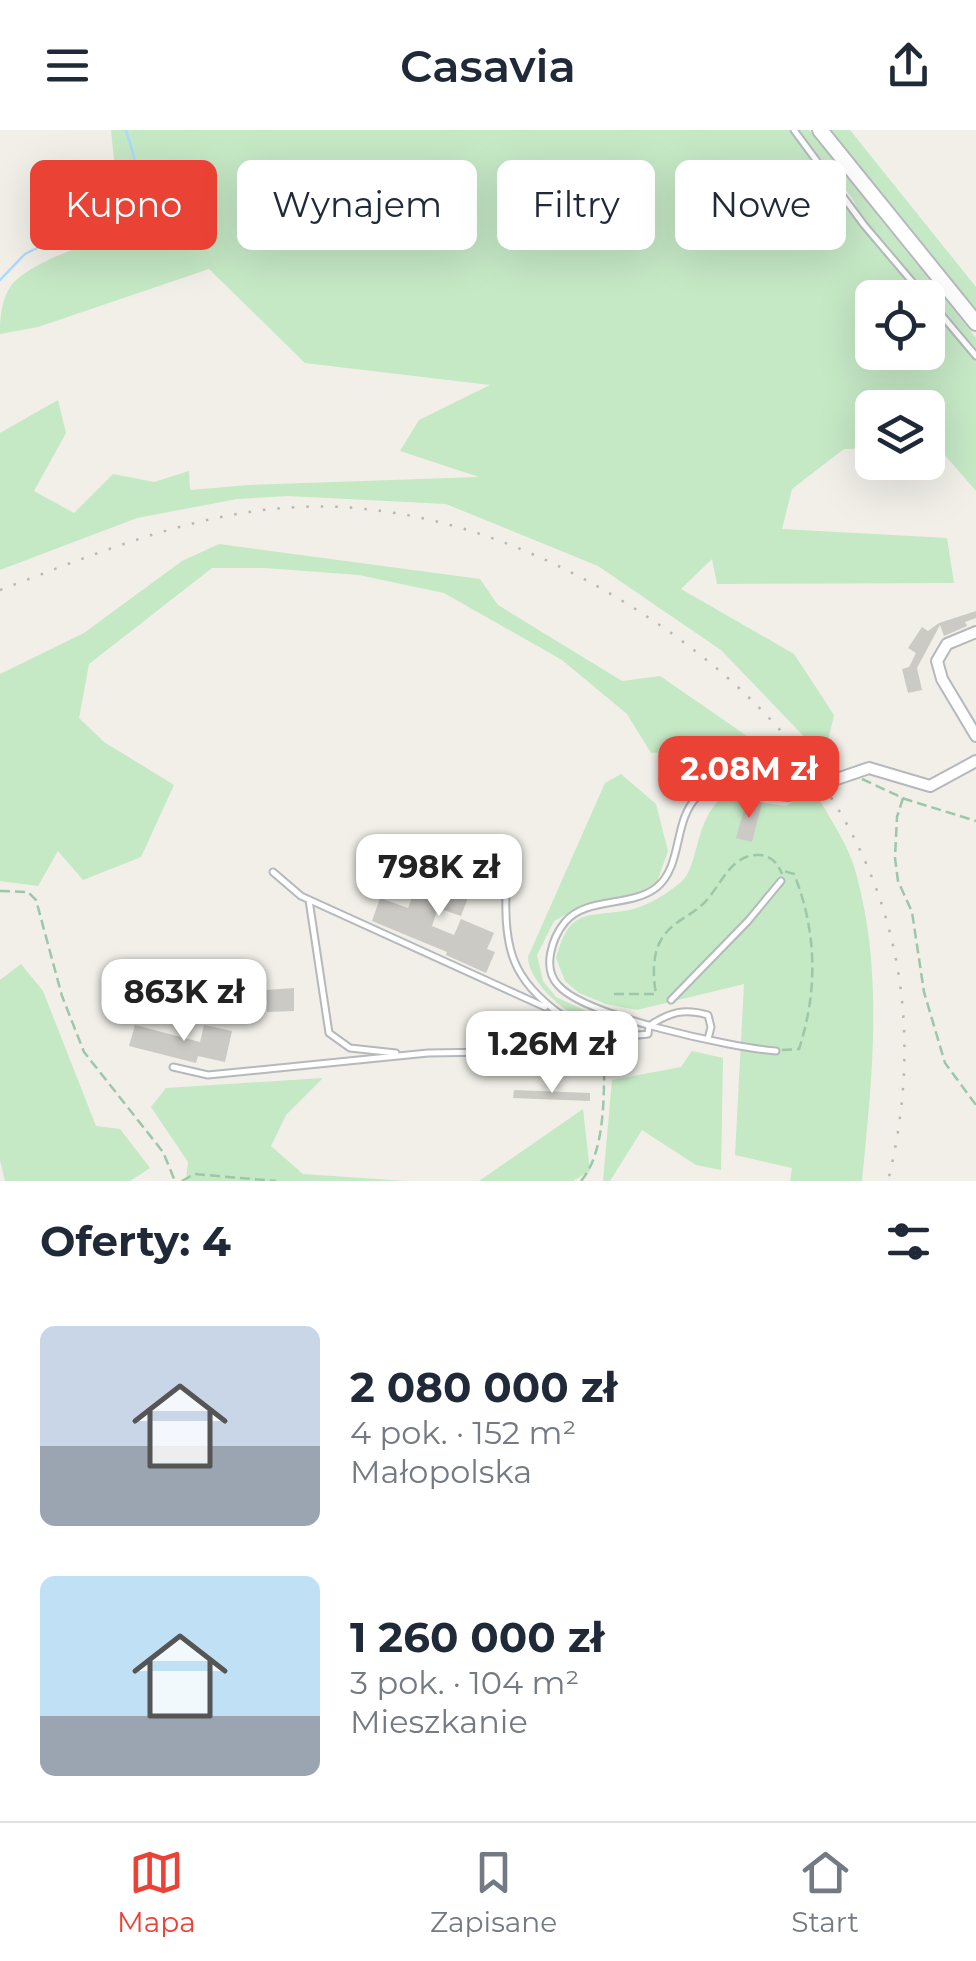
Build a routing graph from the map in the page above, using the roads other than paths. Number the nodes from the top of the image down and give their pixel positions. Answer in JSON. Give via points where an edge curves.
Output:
{"nodes":[{"id":1,"x":794,"y":130,"type":"edge"},
{"id":2,"x":820,"y":130,"type":"edge"},
{"id":3,"x":911,"y":280,"type":"edge"},
{"id":4,"x":945,"y":319,"type":"edge"},
{"id":5,"x":976,"y":324,"type":"edge"},
{"id":6,"x":976,"y":356,"type":"edge"},
{"id":7,"x":976,"y":632,"type":"edge"},
{"id":8,"x":976,"y":736,"type":"edge"},
{"id":9,"x":976,"y":761,"type":"edge"},
{"id":10,"x":831,"y":782,"type":"tunnel mouth"},
{"id":11,"x":718,"y":787,"type":"joint"},
{"id":12,"x":808,"y":792,"type":"tunnel mouth"},
{"id":13,"x":273,"y":872,"type":"dead end"},
{"id":14,"x":781,"y":880,"type":"road end"},
{"id":15,"x":506,"y":893,"type":"dead end"},
{"id":16,"x":309,"y":900,"type":"junction"},
{"id":17,"x":670,"y":1000,"type":"dead end"},
{"id":18,"x":556,"y":1012,"type":"junction"},
{"id":19,"x":649,"y":1026,"type":"junction"},
{"id":20,"x":616,"y":1037,"type":"junction"},
{"id":21,"x":708,"y":1039,"type":"junction"},
{"id":22,"x":776,"y":1051,"type":"road end"},
{"id":23,"x":403,"y":1054,"type":"junction"},
{"id":24,"x":173,"y":1067,"type":"dead end"}],
"edges":[{"from":1,"to":3,"type":"lane"},
{"from":2,"to":5,"type":"main road"},
{"from":4,"to":6,"type":"lane"},
{"from":7,"to":8,"type":"street","via":[[947,644],[937,660]]},
{"from":9,"to":10,"type":"street","via":[[930,786],[869,768]]},
{"from":11,"to":12,"type":"street"},
{"from":11,"to":19,"type":"lane","via":[[698,796],[658,886],[578,912],[549,956],[557,985],[578,1000]]},
{"from":13,"to":16,"type":"lane"},
{"from":14,"to":17,"type":"lane"},
{"from":15,"to":18,"type":"lane","via":[[505,926],[518,973]]},
{"from":16,"to":18,"type":"lane"},
{"from":16,"to":23,"type":"lane","via":[[329,1033],[350,1048]]},
{"from":18,"to":20,"type":"lane","via":[[584,1032]]},
{"from":19,"to":20,"type":"lane","via":[[648,1034]]},
{"from":19,"to":21,"type":"lane"},
{"from":19,"to":21,"type":"lane","via":[[689,1010],[708,1015]]},
{"from":20,"to":23,"type":"lane","via":[[555,1051]]},
{"from":21,"to":22,"type":"lane"},
{"from":23,"to":24,"type":"lane","via":[[208,1075]]}]}
